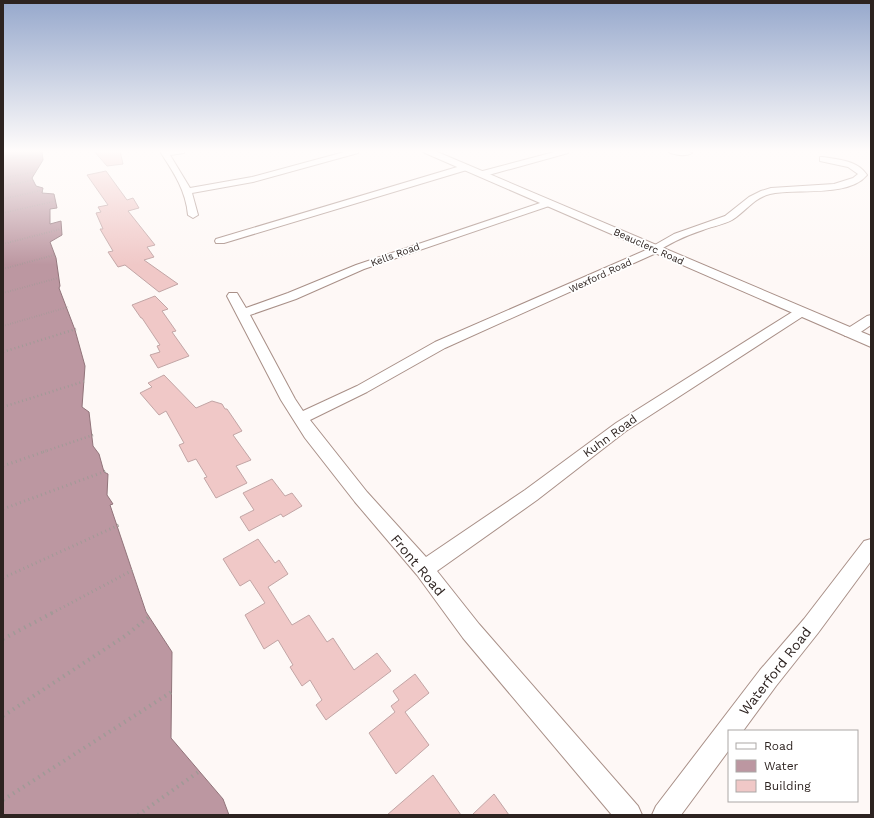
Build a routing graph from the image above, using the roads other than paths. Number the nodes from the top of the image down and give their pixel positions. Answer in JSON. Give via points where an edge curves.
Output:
{"nodes":[{"id":1,"x":196,"y":189,"type":"edge"},
{"id":2,"x":393,"y":189,"type":"edge"},
{"id":3,"x":518,"y":189,"type":"edge"},
{"id":4,"x":786,"y":189,"type":"edge"},
{"id":5,"x":186,"y":191,"type":"joint"},
{"id":6,"x":548,"y":202,"type":"junction"},
{"id":7,"x":193,"y":215,"type":"dead end"},
{"id":8,"x":220,"y":241,"type":"dead end"},
{"id":9,"x":655,"y":248,"type":"junction"},
{"id":10,"x":233,"y":296,"type":"dead end"},
{"id":11,"x":801,"y":312,"type":"junction"},
{"id":12,"x":243,"y":313,"type":"junction"},
{"id":13,"x":871,"y":318,"type":"edge"},
{"id":14,"x":850,"y":333,"type":"junction"},
{"id":15,"x":871,"y":342,"type":"edge"},
{"id":16,"x":301,"y":418,"type":"junction"},
{"id":17,"x":871,"y":547,"type":"edge"},
{"id":18,"x":424,"y":569,"type":"junction"},
{"id":19,"x":729,"y":730,"type":"edge"},
{"id":20,"x":728,"y":731,"type":"edge"},
{"id":21,"x":629,"y":815,"type":"edge"},
{"id":22,"x":665,"y":815,"type":"edge"}],
"edges":[{"from":1,"to":5,"type":"street"},
{"from":2,"to":8,"type":"street"},
{"from":3,"to":6,"type":"street","name":"Beauclerc Road"},
{"from":4,"to":9,"type":"street","name":"Wexford Road","via":[[757,195],[724,220],[686,232]]},
{"from":5,"to":7,"type":"street","via":[[193,207]]},
{"from":6,"to":9,"type":"street","name":"Beauclerc Road"},
{"from":6,"to":12,"type":"street","name":"Kells Road","via":[[360,267],[292,296]]},
{"from":9,"to":11,"type":"street","name":"Beauclerc Road"},
{"from":9,"to":16,"type":"street","name":"Wexford Road","via":[[440,345],[362,389]]},
{"from":10,"to":12,"type":"street","name":"Front Road"},
{"from":11,"to":14,"type":"street","name":"Beauclerc Road"},
{"from":11,"to":18,"type":"street","name":"Kuhn Road","via":[[626,423],[531,495]]},
{"from":12,"to":16,"type":"street","name":"Front Road","via":[[288,400]]},
{"from":13,"to":14,"type":"street"},
{"from":14,"to":15,"type":"street","name":"Beauclerc Road"},
{"from":16,"to":18,"type":"street","name":"Front Road","via":[[361,497]]},
{"from":17,"to":19,"type":"street","name":"Waterford Road"},
{"from":18,"to":21,"type":"street","name":"Front Road","via":[[471,631]]},
{"from":20,"to":22,"type":"street","name":"Waterford Road"}]}
